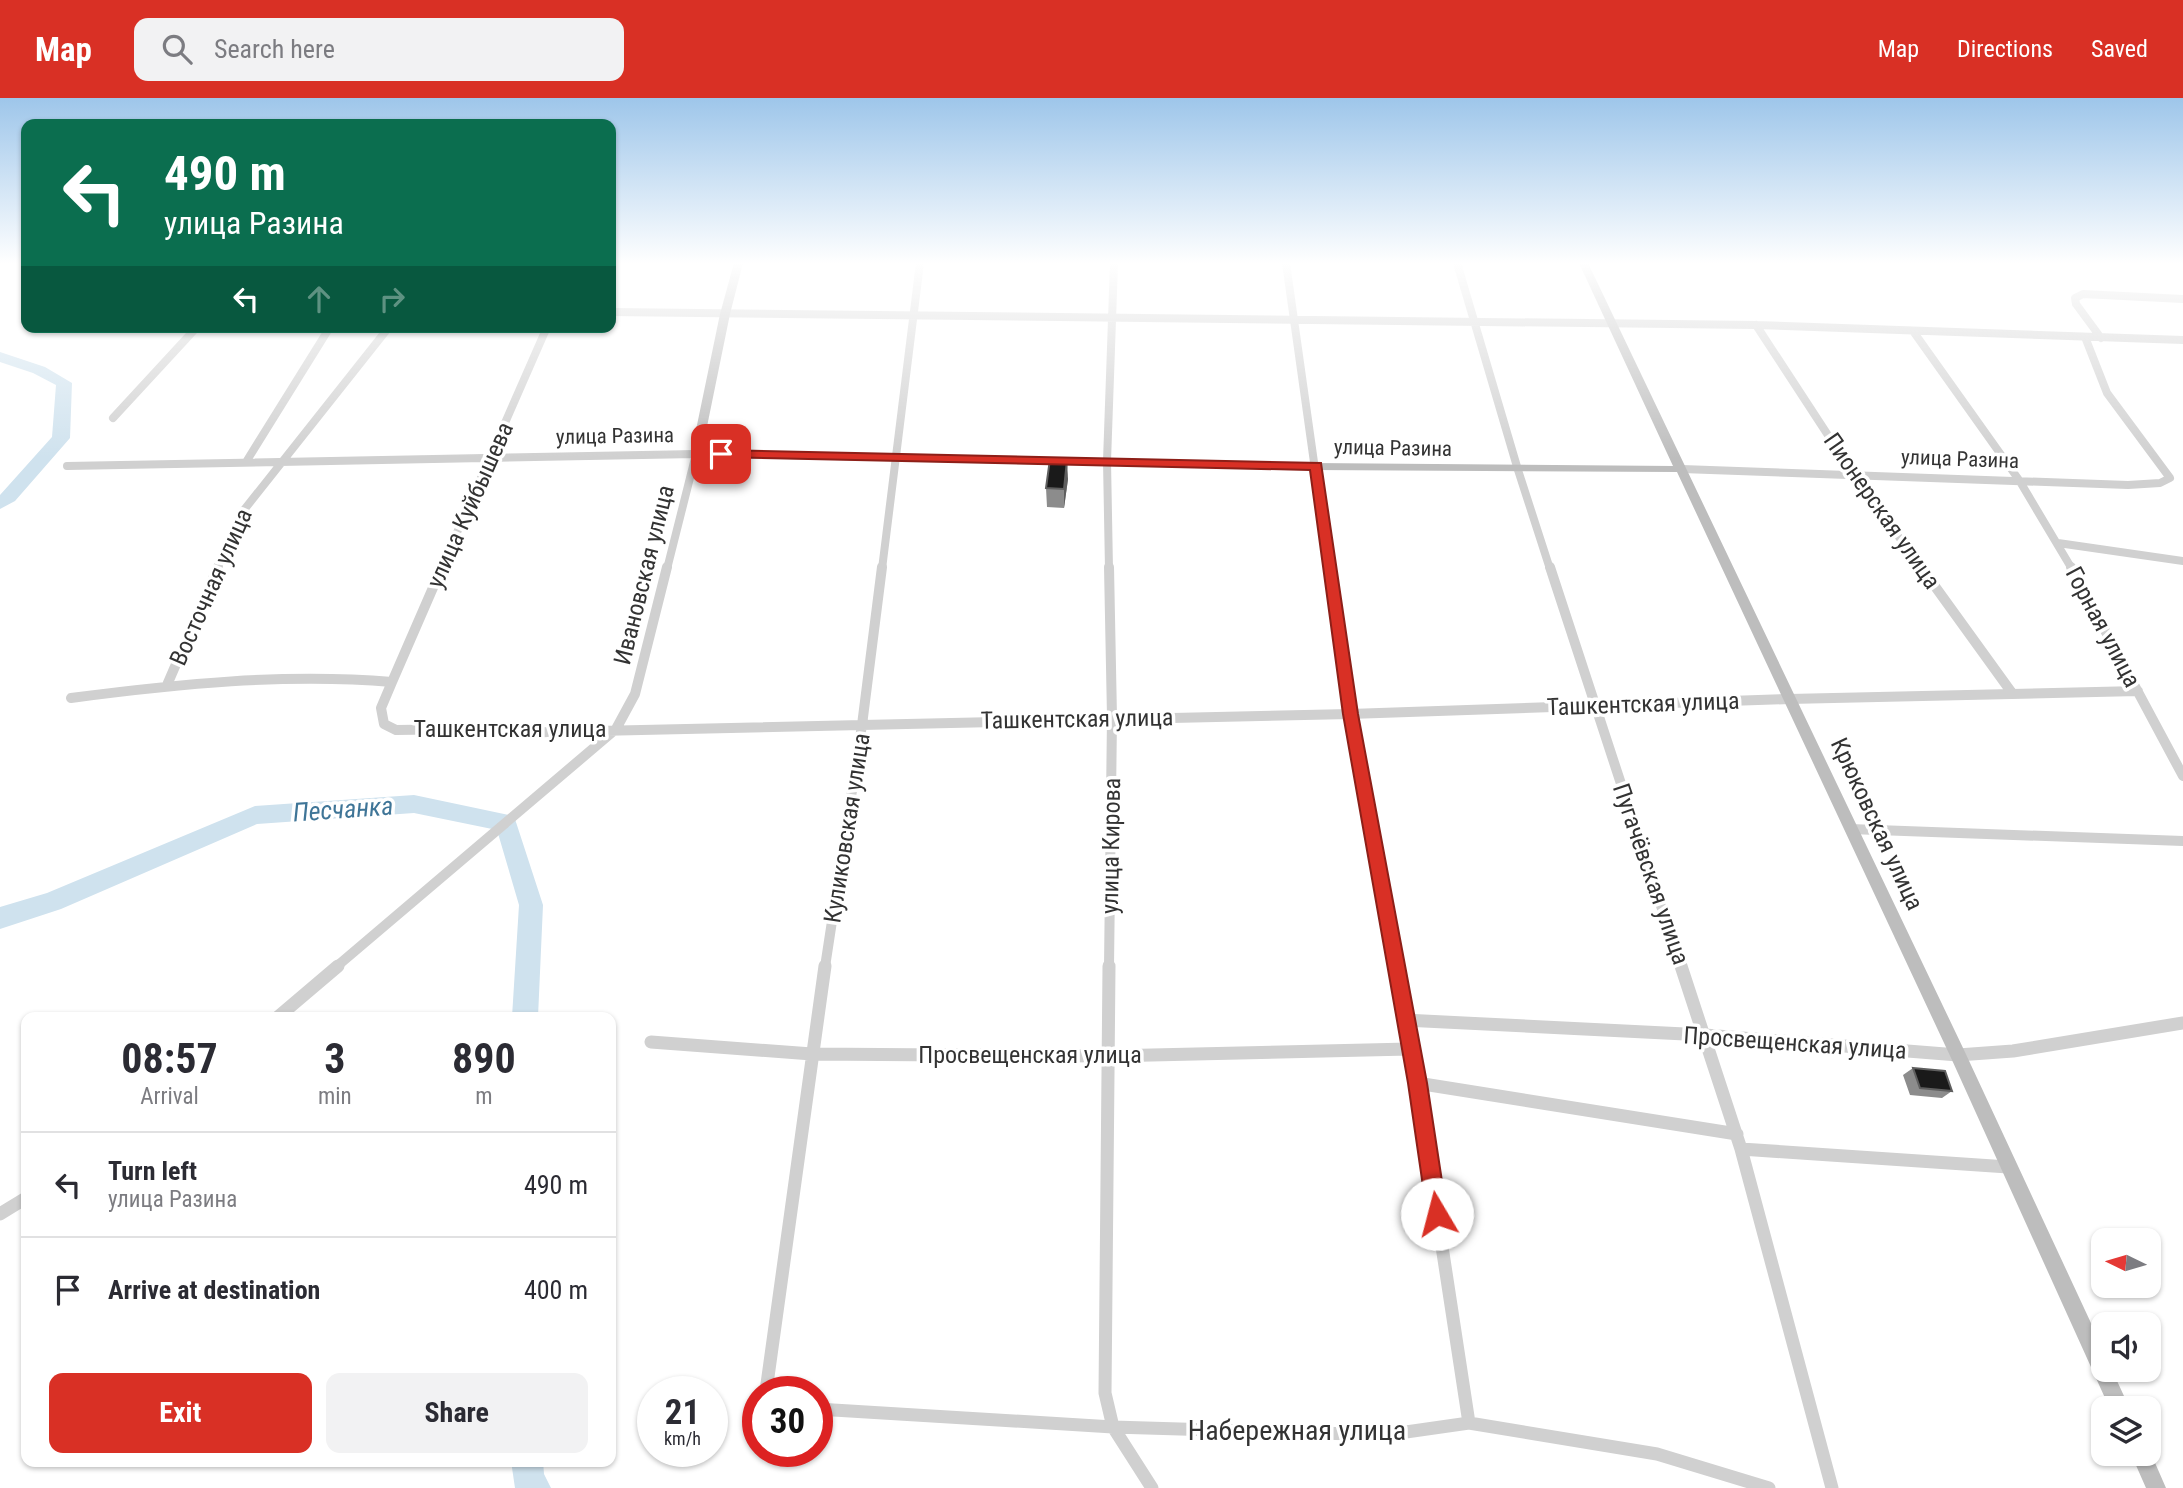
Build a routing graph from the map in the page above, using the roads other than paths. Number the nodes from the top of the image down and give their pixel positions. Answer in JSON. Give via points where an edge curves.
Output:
{"nodes":[{"id":1,"x":722,"y":328,"type":"edge"},
{"id":2,"x":912,"y":328,"type":"edge"},
{"id":3,"x":1112,"y":328,"type":"edge"},
{"id":4,"x":1295,"y":328,"type":"edge"},
{"id":5,"x":1478,"y":328,"type":"edge"},
{"id":6,"x":1615,"y":328,"type":"edge"},
{"id":7,"x":1757,"y":328,"type":"edge"},
{"id":8,"x":1815,"y":328,"type":"edge"},
{"id":9,"x":2094,"y":328,"type":"edge"},
{"id":10,"x":1913,"y":331,"type":"junction"},
{"id":11,"x":191,"y":333,"type":"edge"},
{"id":12,"x":326,"y":333,"type":"edge"},
{"id":13,"x":384,"y":333,"type":"edge"},
{"id":14,"x":544,"y":333,"type":"edge"},
{"id":15,"x":2085,"y":337,"type":"junction"},
{"id":16,"x":2101,"y":338,"type":"junction"},
{"id":17,"x":2183,"y":340,"type":"edge"},
{"id":18,"x":113,"y":418,"type":"dead end"},
{"id":19,"x":696,"y":454,"type":"junction"},
{"id":20,"x":895,"y":456,"type":"junction"},
{"id":21,"x":490,"y":458,"type":"junction"},
{"id":22,"x":1107,"y":461,"type":"junction"},
{"id":23,"x":246,"y":462,"type":"junction"},
{"id":24,"x":280,"y":462,"type":"junction"},
{"id":25,"x":67,"y":466,"type":"dead end"},
{"id":26,"x":1316,"y":466,"type":"junction"},
{"id":27,"x":1682,"y":469,"type":"junction"},
{"id":28,"x":1518,"y":470,"type":"junction"},
{"id":29,"x":1854,"y":475,"type":"junction"},
{"id":30,"x":2019,"y":480,"type":"junction"},
{"id":31,"x":2058,"y":543,"type":"junction"},
{"id":32,"x":2183,"y":561,"type":"edge"},
{"id":33,"x":392,"y":682,"type":"junction"},
{"id":34,"x":167,"y":685,"type":"junction"},
{"id":35,"x":2138,"y":691,"type":"junction"},
{"id":36,"x":2012,"y":693,"type":"junction"},
{"id":37,"x":71,"y":698,"type":"dead end"},
{"id":38,"x":1789,"y":699,"type":"junction"},
{"id":39,"x":1595,"y":707,"type":"junction"},
{"id":40,"x":1350,"y":714,"type":"junction"},
{"id":41,"x":1112,"y":717,"type":"junction"},
{"id":42,"x":862,"y":725,"type":"junction"},
{"id":43,"x":616,"y":729,"type":"junction"},
{"id":44,"x":2183,"y":776,"type":"edge"},
{"id":45,"x":1850,"y":829,"type":"junction"},
{"id":46,"x":2183,"y":841,"type":"edge"},
{"id":47,"x":284,"y":1012,"type":"edge"},
{"id":48,"x":1404,"y":1020,"type":"junction"},
{"id":49,"x":2183,"y":1023,"type":"edge"},
{"id":50,"x":1705,"y":1035,"type":"junction"},
{"id":51,"x":651,"y":1042,"type":"dead end"},
{"id":52,"x":1409,"y":1049,"type":"junction"},
{"id":53,"x":812,"y":1054,"type":"junction"},
{"id":54,"x":1958,"y":1055,"type":"junction"},
{"id":55,"x":1108,"y":1056,"type":"junction"},
{"id":56,"x":1417,"y":1083,"type":"junction"},
{"id":57,"x":1737,"y":1134,"type":"junction"},
{"id":58,"x":1741,"y":1149,"type":"junction"},
{"id":59,"x":2008,"y":1167,"type":"junction"},
{"id":60,"x":21,"y":1201,"type":"edge"},
{"id":61,"x":0,"y":1214,"type":"edge"},
{"id":62,"x":768,"y":1376,"type":"edge"},
{"id":63,"x":2114,"y":1396,"type":"edge"},
{"id":64,"x":833,"y":1410,"type":"edge"},
{"id":65,"x":1469,"y":1423,"type":"junction"},
{"id":66,"x":1113,"y":1427,"type":"junction"},
{"id":67,"x":2146,"y":1466,"type":"edge"},
{"id":68,"x":1152,"y":1488,"type":"edge"},
{"id":69,"x":1769,"y":1488,"type":"edge"},
{"id":70,"x":1832,"y":1488,"type":"edge"},
{"id":71,"x":2156,"y":1488,"type":"edge"}],
"edges":[{"from":1,"to":19,"type":"street","name":"Ивановская улица"},
{"from":2,"to":20,"type":"street","name":"Куликовская улица"},
{"from":3,"to":22,"type":"street","name":"улица Кирова"},
{"from":4,"to":26,"type":"street"},
{"from":5,"to":28,"type":"street","name":"Пугачёвская улица"},
{"from":6,"to":27,"type":"street","name":"Крюковская улица"},
{"from":7,"to":29,"type":"street","name":"Пионерская улица"},
{"from":8,"to":10,"type":"street"},
{"from":9,"to":16,"type":"street"},
{"from":10,"to":15,"type":"street"},
{"from":10,"to":30,"type":"street","name":"Горная улица"},
{"from":11,"to":18,"type":"street"},
{"from":12,"to":23,"type":"street"},
{"from":13,"to":24,"type":"street","name":"Восточная улица"},
{"from":14,"to":21,"type":"street","name":"улица Куйбышева"},
{"from":15,"to":16,"type":"street"},
{"from":15,"to":30,"type":"street","name":"улица Разина","via":[[2107,393],[2170,478],[2128,485]]},
{"from":16,"to":17,"type":"street"},
{"from":19,"to":20,"type":"street","name":"улица Разина"},
{"from":19,"to":21,"type":"street","name":"улица Разина"},
{"from":19,"to":43,"type":"street","name":"Ивановская улица","via":[[635,694]]},
{"from":20,"to":22,"type":"street","name":"улица Разина"},
{"from":20,"to":42,"type":"street","name":"Куликовская улица"},
{"from":21,"to":24,"type":"street","name":"улица Разина"},
{"from":21,"to":33,"type":"street","name":"улица Куйбышева"},
{"from":22,"to":26,"type":"street","name":"улица Разина"},
{"from":22,"to":41,"type":"street","name":"улица Кирова"},
{"from":23,"to":24,"type":"street","name":"улица Разина"},
{"from":23,"to":25,"type":"street","name":"улица Разина"},
{"from":24,"to":34,"type":"street","name":"Восточная улица","via":[[240,515]]},
{"from":26,"to":28,"type":"street","name":"улица Разина"},
{"from":26,"to":40,"type":"street"},
{"from":27,"to":28,"type":"street","name":"улица Разина"},
{"from":27,"to":29,"type":"street","name":"улица Разина"},
{"from":27,"to":38,"type":"street","name":"Крюковская улица"},
{"from":28,"to":39,"type":"street","name":"Пугачёвская улица"},
{"from":29,"to":30,"type":"street","name":"улица Разина"},
{"from":29,"to":36,"type":"street","name":"Пионерская улица"},
{"from":30,"to":31,"type":"street","name":"Горная улица"},
{"from":31,"to":32,"type":"street"},
{"from":31,"to":35,"type":"street","name":"Горная улица"},
{"from":33,"to":34,"type":"street","via":[[293,678]]},
{"from":33,"to":43,"type":"street","name":"Ташкентская улица","via":[[381,708],[384,724],[396,730],[507,733]]},
{"from":34,"to":37,"type":"street"},
{"from":35,"to":36,"type":"street","name":"Ташкентская улица"},
{"from":35,"to":44,"type":"street","name":"Горная улица"},
{"from":36,"to":38,"type":"street","name":"Ташкентская улица"},
{"from":38,"to":39,"type":"street","name":"Ташкентская улица"},
{"from":38,"to":45,"type":"street","name":"Крюковская улица"},
{"from":39,"to":40,"type":"street","name":"Ташкентская улица"},
{"from":39,"to":50,"type":"street","name":"Пугачёвская улица"},
{"from":40,"to":41,"type":"street","name":"Ташкентская улица"},
{"from":40,"to":48,"type":"street"},
{"from":41,"to":42,"type":"street","name":"Ташкентская улица"},
{"from":41,"to":55,"type":"street","name":"улица Кирова"},
{"from":42,"to":43,"type":"street","name":"Ташкентская улица"},
{"from":42,"to":53,"type":"street","name":"Куликовская улица"},
{"from":43,"to":47,"type":"street"},
{"from":45,"to":46,"type":"street"},
{"from":45,"to":54,"type":"street","name":"Крюковская улица"},
{"from":48,"to":50,"type":"street","name":"Просвещенская улица"},
{"from":48,"to":52,"type":"street"},
{"from":49,"to":54,"type":"street","name":"Просвещенская улица","via":[[2013,1051]]},
{"from":50,"to":54,"type":"street","name":"Просвещенская улица"},
{"from":50,"to":57,"type":"street","name":"Пугачёвская улица"},
{"from":51,"to":53,"type":"street","name":"Просвещенская улица"},
{"from":52,"to":55,"type":"street","name":"Просвещенская улица"},
{"from":52,"to":56,"type":"street"},
{"from":53,"to":55,"type":"street","name":"Просвещенская улица"},
{"from":53,"to":62,"type":"street","name":"Куликовская улица"},
{"from":54,"to":59,"type":"street","name":"Крюковская улица"},
{"from":55,"to":66,"type":"street","name":"улица Кирова","via":[[1105,1393]]},
{"from":56,"to":57,"type":"street"},
{"from":56,"to":65,"type":"street"},
{"from":57,"to":58,"type":"street","name":"Пугачёвская улица"},
{"from":58,"to":59,"type":"street"},
{"from":58,"to":70,"type":"street","name":"Пугачёвская улица"},
{"from":59,"to":63,"type":"street","name":"Крюковская улица"},
{"from":60,"to":61,"type":"street"},
{"from":64,"to":66,"type":"street","name":"Набережная улица"},
{"from":65,"to":66,"type":"street","name":"Набережная улица","via":[[1385,1435]]},
{"from":65,"to":69,"type":"street","name":"Набережная улица","via":[[1657,1454]]},
{"from":66,"to":68,"type":"street","name":"улица Кирова"},
{"from":67,"to":71,"type":"street"}]}
